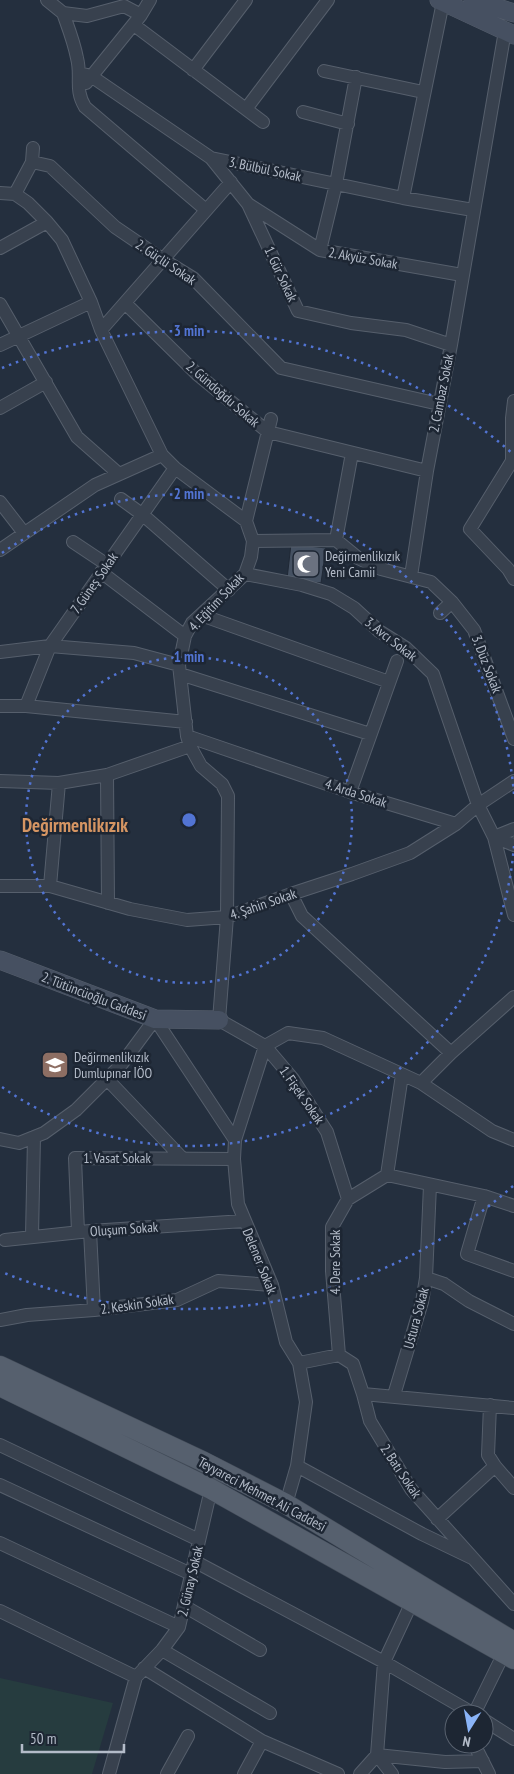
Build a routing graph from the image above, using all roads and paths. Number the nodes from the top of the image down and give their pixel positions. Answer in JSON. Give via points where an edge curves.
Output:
{"nodes":[{"id":1,"x":47,"y":0,"type":"edge"},
{"id":2,"x":150,"y":0,"type":"edge"},
{"id":3,"x":246,"y":0,"type":"edge"},
{"id":4,"x":328,"y":0,"type":"edge"},
{"id":5,"x":473,"y":0,"type":"edge"},
{"id":6,"x":441,"y":1,"type":"edge"},
{"id":7,"x":63,"y":12,"type":"junction"},
{"id":8,"x":514,"y":13,"type":"edge"},
{"id":9,"x":138,"y":20,"type":"junction"},
{"id":10,"x":509,"y":33,"type":"edge"},
{"id":11,"x":194,"y":70,"type":"junction"},
{"id":12,"x":324,"y":71,"type":"dead end"},
{"id":13,"x":85,"y":75,"type":"junction"},
{"id":14,"x":356,"y":77,"type":"junction"},
{"id":15,"x":423,"y":92,"type":"junction"},
{"id":16,"x":246,"y":109,"type":"junction"},
{"id":17,"x":303,"y":112,"type":"dead end"},
{"id":18,"x":263,"y":122,"type":"dead end"},
{"id":19,"x":348,"y":124,"type":"junction"},
{"id":20,"x":33,"y":148,"type":"dead end"},
{"id":21,"x":211,"y":158,"type":"junction"},
{"id":22,"x":32,"y":162,"type":"junction"},
{"id":23,"x":231,"y":182,"type":"junction"},
{"id":24,"x":336,"y":184,"type":"junction"},
{"id":25,"x":0,"y":193,"type":"edge"},
{"id":26,"x":15,"y":194,"type":"junction"},
{"id":27,"x":403,"y":198,"type":"junction"},
{"id":28,"x":248,"y":204,"type":"junction"},
{"id":29,"x":206,"y":210,"type":"junction"},
{"id":30,"x":473,"y":210,"type":"junction"},
{"id":31,"x":47,"y":222,"type":"junction"},
{"id":32,"x":0,"y":248,"type":"edge"},
{"id":33,"x":320,"y":250,"type":"junction"},
{"id":34,"x":162,"y":260,"type":"junction"},
{"id":35,"x":462,"y":275,"type":"junction"},
{"id":36,"x":91,"y":302,"type":"junction"},
{"id":37,"x":126,"y":303,"type":"junction"},
{"id":38,"x":0,"y":304,"type":"edge"},
{"id":39,"x":102,"y":330,"type":"junction"},
{"id":40,"x":19,"y":335,"type":"junction"},
{"id":41,"x":0,"y":345,"type":"edge"},
{"id":42,"x":451,"y":345,"type":"junction"},
{"id":43,"x":46,"y":382,"type":"junction"},
{"id":44,"x":514,"y":401,"type":"edge"},
{"id":45,"x":439,"y":404,"type":"junction"},
{"id":46,"x":0,"y":408,"type":"edge"},
{"id":47,"x":513,"y":417,"type":"edge"},
{"id":48,"x":271,"y":419,"type":"dead end"},
{"id":49,"x":268,"y":432,"type":"junction"},
{"id":50,"x":352,"y":453,"type":"junction"},
{"id":51,"x":162,"y":455,"type":"junction"},
{"id":52,"x":513,"y":463,"type":"edge"},
{"id":53,"x":175,"y":468,"type":"junction"},
{"id":54,"x":427,"y":471,"type":"junction"},
{"id":55,"x":119,"y":474,"type":"junction"},
{"id":56,"x":121,"y":499,"type":"dead end"},
{"id":57,"x":0,"y":502,"type":"edge"},
{"id":58,"x":143,"y":515,"type":"junction"},
{"id":59,"x":246,"y":521,"type":"junction"},
{"id":60,"x":24,"y":533,"type":"junction"},
{"id":61,"x":336,"y":540,"type":"junction"},
{"id":62,"x":253,"y":541,"type":"junction"},
{"id":63,"x":73,"y":542,"type":"dead end"},
{"id":64,"x":0,"y":550,"type":"edge"},
{"id":65,"x":103,"y":568,"type":"junction"},
{"id":66,"x":245,"y":574,"type":"junction"},
{"id":67,"x":411,"y":576,"type":"junction"},
{"id":68,"x":514,"y":579,"type":"edge"},
{"id":69,"x":229,"y":590,"type":"junction"},
{"id":70,"x":452,"y":602,"type":"junction"},
{"id":71,"x":440,"y":613,"type":"dead end"},
{"id":72,"x":201,"y":615,"type":"junction"},
{"id":73,"x":185,"y":636,"type":"junction"},
{"id":74,"x":50,"y":646,"type":"junction"},
{"id":75,"x":0,"y":652,"type":"edge"},
{"id":76,"x":397,"y":661,"type":"dead end"},
{"id":77,"x":179,"y":669,"type":"junction"},
{"id":78,"x":389,"y":682,"type":"junction"},
{"id":79,"x":0,"y":706,"type":"edge"},
{"id":80,"x":26,"y":706,"type":"junction"},
{"id":81,"x":186,"y":722,"type":"junction"},
{"id":82,"x":370,"y":734,"type":"junction"},
{"id":83,"x":514,"y":739,"type":"edge"},
{"id":84,"x":189,"y":741,"type":"junction"},
{"id":85,"x":108,"y":775,"type":"junction"},
{"id":86,"x":0,"y":781,"type":"edge"},
{"id":87,"x":514,"y":782,"type":"edge"},
{"id":88,"x":59,"y":783,"type":"junction"},
{"id":89,"x":350,"y":792,"type":"junction"},
{"id":90,"x":478,"y":805,"type":"junction"},
{"id":91,"x":456,"y":824,"type":"junction"},
{"id":92,"x":514,"y":829,"type":"edge"},
{"id":93,"x":494,"y":837,"type":"junction"},
{"id":94,"x":514,"y":845,"type":"edge"},
{"id":95,"x":0,"y":886,"type":"edge"},
{"id":96,"x":50,"y":886,"type":"junction"},
{"id":97,"x":290,"y":894,"type":"junction"},
{"id":98,"x":108,"y":903,"type":"junction"},
{"id":99,"x":514,"y":914,"type":"edge"},
{"id":100,"x":227,"y":917,"type":"junction"},
{"id":101,"x":0,"y":960,"type":"edge"},
{"id":102,"x":513,"y":999,"type":"edge"},
{"id":103,"x":155,"y":1019,"type":"junction"},
{"id":104,"x":219,"y":1020,"type":"junction"},
{"id":105,"x":265,"y":1046,"type":"junction"},
{"id":106,"x":451,"y":1053,"type":"junction"},
{"id":107,"x":402,"y":1075,"type":"junction"},
{"id":108,"x":107,"y":1079,"type":"junction"},
{"id":109,"x":421,"y":1083,"type":"junction"},
{"id":110,"x":34,"y":1137,"type":"junction"},
{"id":111,"x":0,"y":1139,"type":"edge"},
{"id":112,"x":235,"y":1140,"type":"junction"},
{"id":113,"x":514,"y":1140,"type":"edge"},
{"id":114,"x":182,"y":1158,"type":"junction"},
{"id":115,"x":234,"y":1159,"type":"junction"},
{"id":116,"x":387,"y":1175,"type":"junction"},
{"id":117,"x":430,"y":1184,"type":"junction"},
{"id":118,"x":484,"y":1196,"type":"junction"},
{"id":119,"x":348,"y":1198,"type":"junction"},
{"id":120,"x":514,"y":1206,"type":"edge"},
{"id":121,"x":244,"y":1221,"type":"junction"},
{"id":122,"x":84,"y":1232,"type":"junction"},
{"id":123,"x":32,"y":1236,"type":"junction"},
{"id":124,"x":5,"y":1240,"type":"dead end"},
{"id":125,"x":514,"y":1271,"type":"edge"},
{"id":126,"x":426,"y":1278,"type":"junction"},
{"id":127,"x":272,"y":1285,"type":"junction"},
{"id":128,"x":94,"y":1310,"type":"junction"},
{"id":129,"x":0,"y":1320,"type":"edge"},
{"id":130,"x":514,"y":1324,"type":"edge"},
{"id":131,"x":339,"y":1356,"type":"junction"},
{"id":132,"x":299,"y":1363,"type":"junction"},
{"id":133,"x":0,"y":1366,"type":"edge"},
{"id":134,"x":0,"y":1386,"type":"edge"},
{"id":135,"x":363,"y":1394,"type":"junction"},
{"id":136,"x":394,"y":1395,"type":"junction"},
{"id":137,"x":490,"y":1405,"type":"junction"},
{"id":138,"x":514,"y":1408,"type":"edge"},
{"id":139,"x":0,"y":1445,"type":"edge"},
{"id":140,"x":297,"y":1466,"type":"junction"},
{"id":141,"x":495,"y":1466,"type":"junction"},
{"id":142,"x":0,"y":1485,"type":"edge"},
{"id":143,"x":514,"y":1488,"type":"edge"},
{"id":144,"x":211,"y":1489,"type":"junction"},
{"id":145,"x":286,"y":1504,"type":"junction"},
{"id":146,"x":437,"y":1519,"type":"junction"},
{"id":147,"x":199,"y":1540,"type":"junction"},
{"id":148,"x":0,"y":1543,"type":"edge"},
{"id":149,"x":476,"y":1560,"type":"junction"},
{"id":150,"x":194,"y":1561,"type":"junction"},
{"id":151,"x":191,"y":1574,"type":"junction"},
{"id":152,"x":412,"y":1602,"type":"junction"},
{"id":153,"x":514,"y":1604,"type":"edge"},
{"id":154,"x":184,"y":1606,"type":"junction"},
{"id":155,"x":0,"y":1611,"type":"edge"},
{"id":156,"x":179,"y":1627,"type":"junction"},
{"id":157,"x":162,"y":1650,"type":"junction"},
{"id":158,"x":260,"y":1650,"type":"dead end"},
{"id":159,"x":511,"y":1651,"type":"edge"},
{"id":160,"x":384,"y":1662,"type":"junction"},
{"id":161,"x":140,"y":1672,"type":"junction"},
{"id":162,"x":457,"y":1704,"type":"edge"},
{"id":163,"x":480,"y":1704,"type":"edge"},
{"id":164,"x":270,"y":1713,"type":"dead end"},
{"id":165,"x":494,"y":1726,"type":"edge"},
{"id":166,"x":188,"y":1736,"type":"dead end"},
{"id":167,"x":514,"y":1739,"type":"edge"},
{"id":168,"x":262,"y":1741,"type":"junction"},
{"id":169,"x":479,"y":1754,"type":"edge"},
{"id":170,"x":377,"y":1755,"type":"junction"},
{"id":171,"x":483,"y":1761,"type":"junction"},
{"id":172,"x":445,"y":1768,"type":"edge"},
{"id":173,"x":109,"y":1774,"type":"edge"},
{"id":174,"x":167,"y":1774,"type":"edge"},
{"id":175,"x":244,"y":1774,"type":"edge"},
{"id":176,"x":338,"y":1774,"type":"edge"},
{"id":177,"x":360,"y":1774,"type":"edge"},
{"id":178,"x":392,"y":1774,"type":"edge"},
{"id":179,"x":489,"y":1774,"type":"edge"}],
"edges":[{"from":1,"to":7,"type":"street"},
{"from":2,"to":9,"type":"street"},
{"from":3,"to":11,"type":"street"},
{"from":4,"to":16,"type":"street"},
{"from":5,"to":8,"type":"street"},
{"from":6,"to":10,"type":"street"},
{"from":6,"to":15,"type":"street"},
{"from":7,"to":9,"type":"street","via":[[87,16],[124,6]]},
{"from":7,"to":13,"type":"street"},
{"from":9,"to":11,"type":"street"},
{"from":9,"to":13,"type":"street"},
{"from":10,"to":30,"type":"street","name":"2. Cambaz Sokak"},
{"from":11,"to":16,"type":"street"},
{"from":12,"to":14,"type":"street"},
{"from":13,"to":21,"type":"street","name":"3. Bülbül Sokak"},
{"from":13,"to":29,"type":"street","via":[[74,93],[86,107]]},
{"from":14,"to":15,"type":"street"},
{"from":14,"to":19,"type":"street"},
{"from":15,"to":27,"type":"street"},
{"from":16,"to":18,"type":"street"},
{"from":17,"to":19,"type":"street"},
{"from":19,"to":24,"type":"street"},
{"from":20,"to":22,"type":"street"},
{"from":21,"to":23,"type":"street","name":"1. Gür Sokak"},
{"from":21,"to":24,"type":"street","name":"3. Bülbül Sokak"},
{"from":22,"to":26,"type":"street"},
{"from":22,"to":34,"type":"street","name":"2. Güçlü Sokak","via":[[50,166],[115,226]]},
{"from":23,"to":28,"type":"street","name":"1. Gür Sokak"},
{"from":23,"to":29,"type":"street"},
{"from":24,"to":27,"type":"street","name":"3. Bülbül Sokak"},
{"from":24,"to":33,"type":"street"},
{"from":25,"to":26,"type":"street"},
{"from":26,"to":31,"type":"street"},
{"from":27,"to":30,"type":"street","name":"3. Bülbül Sokak"},
{"from":28,"to":33,"type":"street","name":"2. Akyüz Sokak"},
{"from":28,"to":42,"type":"street","name":"1. Gür Sokak","via":[[298,311],[351,323],[406,330]]},
{"from":29,"to":34,"type":"street"},
{"from":30,"to":35,"type":"street","name":"2. Cambaz Sokak"},
{"from":31,"to":32,"type":"street"},
{"from":31,"to":36,"type":"street","via":[[62,240]]},
{"from":33,"to":35,"type":"street","name":"2. Akyüz Sokak"},
{"from":34,"to":37,"type":"street"},
{"from":34,"to":45,"type":"street","name":"2. Güçlü Sokak","via":[[193,278],[283,364]]},
{"from":35,"to":42,"type":"street","name":"2. Cambaz Sokak"},
{"from":36,"to":39,"type":"street"},
{"from":36,"to":40,"type":"street"},
{"from":37,"to":39,"type":"street"},
{"from":37,"to":49,"type":"street","name":"2. Gündoğdu Sokak","via":[[197,374]]},
{"from":38,"to":40,"type":"street"},
{"from":39,"to":51,"type":"street"},
{"from":40,"to":41,"type":"street"},
{"from":40,"to":43,"type":"street"},
{"from":42,"to":45,"type":"street","name":"2. Cambaz Sokak"},
{"from":43,"to":46,"type":"street"},
{"from":43,"to":55,"type":"street","via":[[77,437]]},
{"from":44,"to":47,"type":"street"},
{"from":45,"to":54,"type":"street","name":"2. Cambaz Sokak"},
{"from":47,"to":52,"type":"street"},
{"from":48,"to":49,"type":"street"},
{"from":49,"to":50,"type":"street","name":"2. Gündoğdu Sokak"},
{"from":49,"to":59,"type":"street"},
{"from":50,"to":54,"type":"street","name":"2. Gündoğdu Sokak"},
{"from":50,"to":61,"type":"street"},
{"from":51,"to":53,"type":"street"},
{"from":51,"to":55,"type":"street"},
{"from":52,"to":68,"type":"street","via":[[470,529]]},
{"from":53,"to":58,"type":"street","name":"7. Güneş Sokak"},
{"from":53,"to":59,"type":"street"},
{"from":54,"to":67,"type":"street","name":"2. Cambaz Sokak"},
{"from":55,"to":60,"type":"street","via":[[95,485]]},
{"from":56,"to":58,"type":"street"},
{"from":57,"to":60,"type":"street"},
{"from":58,"to":65,"type":"street","name":"7. Güneş Sokak"},
{"from":58,"to":69,"type":"street"},
{"from":59,"to":62,"type":"street"},
{"from":60,"to":64,"type":"street"},
{"from":61,"to":62,"type":"street"},
{"from":61,"to":67,"type":"street","name":"3. Düz Sokak","via":[[358,558],[382,569]]},
{"from":62,"to":66,"type":"street","name":"4. Eğitim Sokak"},
{"from":63,"to":65,"type":"street"},
{"from":65,"to":73,"type":"street"},
{"from":65,"to":74,"type":"street","name":"7. Güneş Sokak"},
{"from":66,"to":69,"type":"street","name":"4. Eğitim Sokak"},
{"from":66,"to":90,"type":"street","name":"3. Avcı Sokak","via":[[331,594],[406,648],[433,674]]},
{"from":67,"to":70,"type":"street","name":"3. Düz Sokak","via":[[430,582]]},
{"from":69,"to":72,"type":"street","name":"4. Eğitim Sokak"},
{"from":70,"to":71,"type":"street"},
{"from":70,"to":83,"type":"street","name":"3. Düz Sokak","via":[[474,630]]},
{"from":72,"to":73,"type":"street","name":"4. Eğitim Sokak"},
{"from":72,"to":78,"type":"street"},
{"from":73,"to":77,"type":"street","name":"4. Eğitim Sokak"},
{"from":74,"to":75,"type":"street"},
{"from":74,"to":77,"type":"street","via":[[134,653]]},
{"from":74,"to":80,"type":"street","name":"7. Güneş Sokak"},
{"from":76,"to":78,"type":"street"},
{"from":77,"to":81,"type":"street","name":"4. Eğitim Sokak"},
{"from":77,"to":82,"type":"street"},
{"from":78,"to":82,"type":"street"},
{"from":79,"to":80,"type":"street"},
{"from":80,"to":81,"type":"street"},
{"from":81,"to":84,"type":"street","name":"4. Eğitim Sokak"},
{"from":82,"to":89,"type":"street"},
{"from":84,"to":85,"type":"street"},
{"from":84,"to":89,"type":"street","name":"4. Arda Sokak"},
{"from":84,"to":100,"type":"street","name":"4. Eğitim Sokak","via":[[202,766],[222,784],[228,796]]},
{"from":85,"to":88,"type":"street"},
{"from":85,"to":98,"type":"street"},
{"from":86,"to":88,"type":"street"},
{"from":87,"to":90,"type":"street"},
{"from":88,"to":96,"type":"street"},
{"from":89,"to":91,"type":"street","name":"4. Arda Sokak"},
{"from":90,"to":91,"type":"street"},
{"from":90,"to":93,"type":"street","name":"3. Avcı Sokak"},
{"from":91,"to":97,"type":"street","name":"4. Şahin Sokak","via":[[410,852]]},
{"from":92,"to":93,"type":"street"},
{"from":93,"to":94,"type":"street"},
{"from":93,"to":99,"type":"street","name":"3. Avcı Sokak"},
{"from":95,"to":96,"type":"street","name":"4. Şahin Sokak"},
{"from":96,"to":98,"type":"street","name":"4. Şahin Sokak"},
{"from":97,"to":100,"type":"street","name":"4. Şahin Sokak"},
{"from":97,"to":106,"type":"street","via":[[302,916]]},
{"from":98,"to":100,"type":"street","name":"4. Şahin Sokak","via":[[187,920]]},
{"from":100,"to":104,"type":"street","name":"4. Eğitim Sokak"},
{"from":101,"to":103,"type":"street","name":"2. Tütüncüoğlu Caddesi"},
{"from":102,"to":106,"type":"street"},
{"from":103,"to":104,"type":"street","name":"2. Tütüncüoğlu Caddesi"},
{"from":103,"to":108,"type":"street"},
{"from":103,"to":112,"type":"street"},
{"from":104,"to":105,"type":"street","name":"1. Fişek Sokak"},
{"from":105,"to":107,"type":"street","via":[[288,1033],[323,1038]]},
{"from":105,"to":112,"type":"street","name":"Delener Sokak"},
{"from":105,"to":119,"type":"street","name":"1. Fişek Sokak","via":[[327,1132]]},
{"from":106,"to":109,"type":"street"},
{"from":107,"to":109,"type":"street"},
{"from":107,"to":116,"type":"street"},
{"from":108,"to":110,"type":"street","via":[[76,1110]]},
{"from":108,"to":114,"type":"street"},
{"from":109,"to":113,"type":"street","via":[[492,1131]]},
{"from":110,"to":111,"type":"street","via":[[19,1143]]},
{"from":110,"to":123,"type":"street"},
{"from":112,"to":115,"type":"street","name":"Delener Sokak"},
{"from":114,"to":115,"type":"street","name":"1. Vasat Sokak"},
{"from":114,"to":122,"type":"street","name":"1. Vasat Sokak","via":[[75,1158]]},
{"from":115,"to":121,"type":"street","name":"Delener Sokak","via":[[238,1204]]},
{"from":116,"to":117,"type":"street"},
{"from":116,"to":119,"type":"street"},
{"from":117,"to":118,"type":"street"},
{"from":117,"to":126,"type":"street"},
{"from":118,"to":120,"type":"street"},
{"from":118,"to":125,"type":"street","via":[[467,1254]]},
{"from":119,"to":131,"type":"street","name":"4. Dere Sokak","via":[[332,1227]]},
{"from":121,"to":122,"type":"street","name":"Oluşum Sokak"},
{"from":121,"to":127,"type":"street","name":"Delener Sokak"},
{"from":122,"to":123,"type":"street","name":"Oluşum Sokak"},
{"from":122,"to":128,"type":"street","name":"1. Vasat Sokak"},
{"from":123,"to":124,"type":"street","name":"Oluşum Sokak"},
{"from":126,"to":130,"type":"street","name":"Ustura Sokak","via":[[444,1284]]},
{"from":126,"to":136,"type":"street","name":"Ustura Sokak"},
{"from":127,"to":128,"type":"street","name":"2. Keskin Sokak","via":[[218,1281],[177,1300]]},
{"from":127,"to":132,"type":"street","name":"Delener Sokak","via":[[286,1342]]},
{"from":128,"to":129,"type":"street","name":"2. Keskin Sokak"},
{"from":131,"to":132,"type":"street"},
{"from":131,"to":135,"type":"street","name":"2. Batı Sokak","via":[[353,1364]]},
{"from":132,"to":140,"type":"street","name":"Delener Sokak","via":[[306,1402]]},
{"from":133,"to":145,"type":"main road","name":"Teyyareci Mehmet Ali Caddesi"},
{"from":134,"to":144,"type":"main road","name":"Teyyareci Mehmet Ali Caddesi"},
{"from":135,"to":136,"type":"street"},
{"from":135,"to":146,"type":"street","name":"2. Batı Sokak","via":[[370,1421],[382,1442],[411,1489]]},
{"from":136,"to":137,"type":"street"},
{"from":137,"to":138,"type":"street"},
{"from":137,"to":141,"type":"street","via":[[488,1455]]},
{"from":139,"to":147,"type":"street"},
{"from":140,"to":145,"type":"street","name":"Delener Sokak"},
{"from":140,"to":149,"type":"street"},
{"from":141,"to":143,"type":"street"},
{"from":141,"to":146,"type":"street"},
{"from":142,"to":151,"type":"street"},
{"from":144,"to":147,"type":"street","name":"2. Günay Sokak"},
{"from":144,"to":152,"type":"main road","name":"Teyyareci Mehmet Ali Caddesi"},
{"from":145,"to":159,"type":"main road","name":"Teyyareci Mehmet Ali Caddesi"},
{"from":146,"to":149,"type":"street","name":"2. Batı Sokak"},
{"from":147,"to":150,"type":"street","name":"2. Günay Sokak"},
{"from":148,"to":156,"type":"street"},
{"from":149,"to":153,"type":"street","name":"2. Batı Sokak"},
{"from":150,"to":151,"type":"street","name":"2. Günay Sokak"},
{"from":150,"to":160,"type":"street"},
{"from":151,"to":154,"type":"street","name":"2. Günay Sokak"},
{"from":152,"to":159,"type":"main road","name":"Teyyareci Mehmet Ali Caddesi"},
{"from":152,"to":160,"type":"street"},
{"from":154,"to":156,"type":"street","name":"2. Günay Sokak"},
{"from":154,"to":158,"type":"street"},
{"from":155,"to":161,"type":"street"},
{"from":156,"to":157,"type":"street","name":"2. Günay Sokak"},
{"from":157,"to":161,"type":"street","name":"2. Günay Sokak"},
{"from":157,"to":164,"type":"street"},
{"from":159,"to":163,"type":"street"},
{"from":160,"to":162,"type":"street"},
{"from":160,"to":170,"type":"street"},
{"from":161,"to":168,"type":"street"},
{"from":161,"to":173,"type":"street","name":"2. Günay Sokak"},
{"from":165,"to":167,"type":"street"},
{"from":166,"to":174,"type":"street"},
{"from":168,"to":175,"type":"street"},
{"from":168,"to":176,"type":"street"},
{"from":169,"to":171,"type":"street"},
{"from":170,"to":172,"type":"street"},
{"from":170,"to":177,"type":"street"},
{"from":170,"to":178,"type":"street"},
{"from":171,"to":172,"type":"street"},
{"from":171,"to":179,"type":"street"}]}
